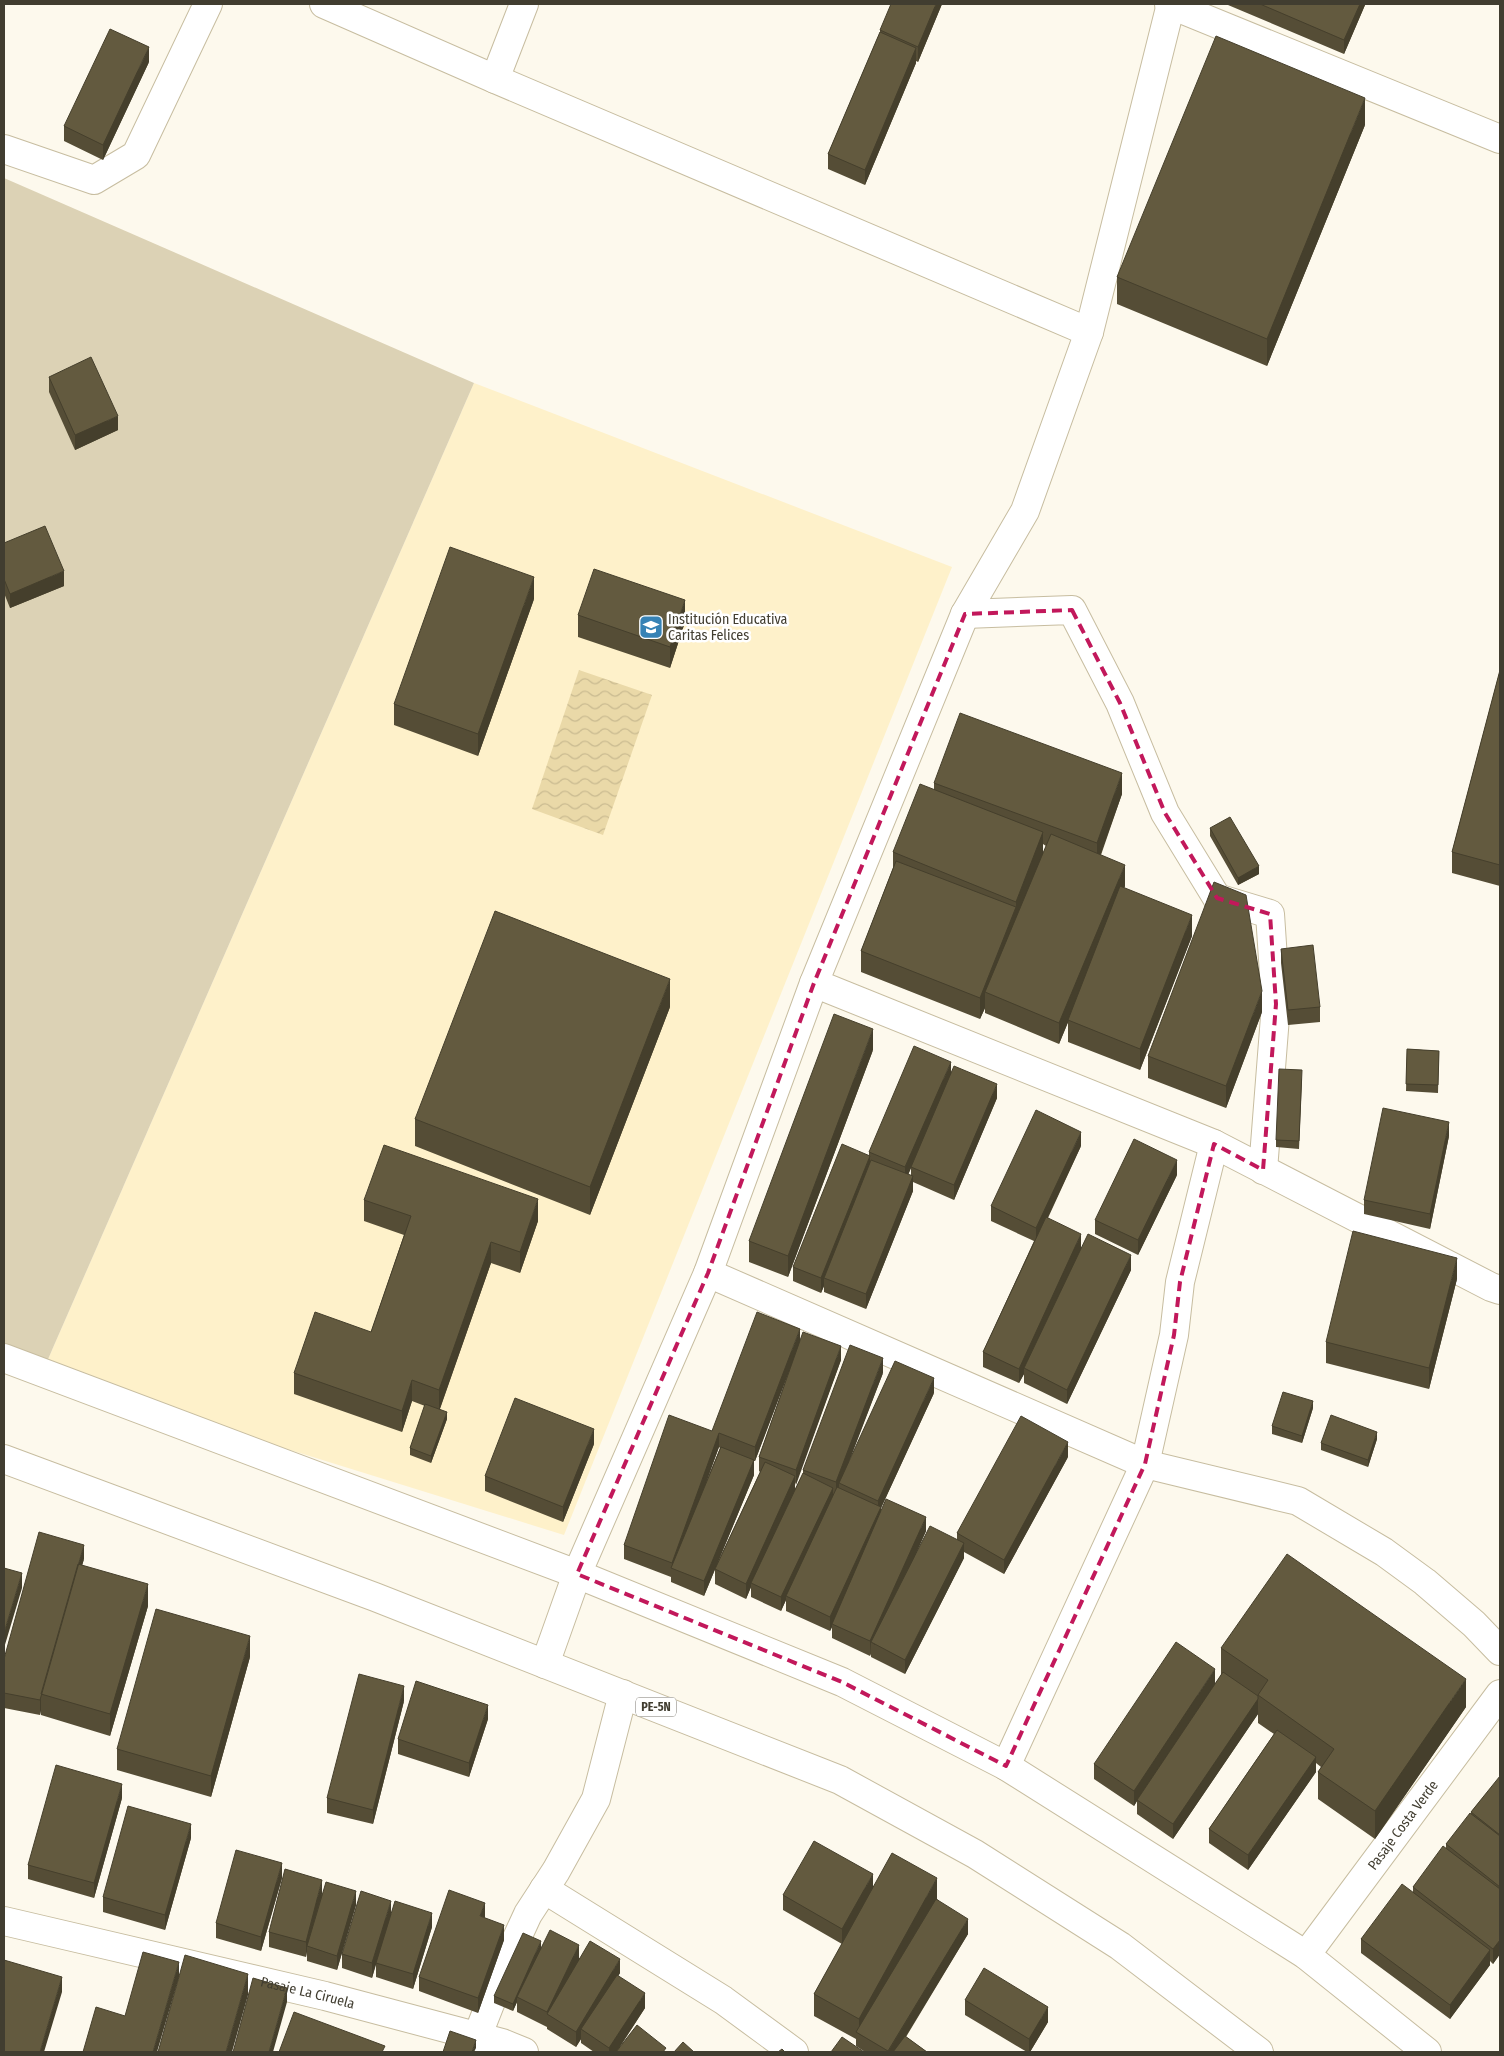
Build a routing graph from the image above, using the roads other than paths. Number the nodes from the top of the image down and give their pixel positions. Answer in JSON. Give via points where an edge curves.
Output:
{"nodes":[{"id":1,"x":208,"y":4,"type":"edge"},
{"id":2,"x":324,"y":4,"type":"edge"},
{"id":3,"x":524,"y":4,"type":"edge"},
{"id":4,"x":1170,"y":4,"type":"edge"},
{"id":5,"x":495,"y":79,"type":"junction"},
{"id":6,"x":1500,"y":139,"type":"edge"},
{"id":7,"x":4,"y":149,"type":"edge"},
{"id":8,"x":1089,"y":332,"type":"junction"},
{"id":9,"x":965,"y":614,"type":"junction"},
{"id":10,"x":814,"y":982,"type":"junction"},
{"id":11,"x":1214,"y":1144,"type":"junction"},
{"id":12,"x":1263,"y":1170,"type":"junction"},
{"id":13,"x":708,"y":1273,"type":"junction"},
{"id":14,"x":1500,"y":1290,"type":"edge"},
{"id":15,"x":4,"y":1358,"type":"edge"},
{"id":16,"x":4,"y":1459,"type":"edge"},
{"id":17,"x":1145,"y":1464,"type":"junction"},
{"id":18,"x":577,"y":1574,"type":"junction"},
{"id":19,"x":1500,"y":1651,"type":"edge"},
{"id":20,"x":545,"y":1664,"type":"junction"},
{"id":21,"x":623,"y":1694,"type":"junction"},
{"id":22,"x":1500,"y":1694,"type":"edge"},
{"id":23,"x":1006,"y":1766,"type":"junction"},
{"id":24,"x":544,"y":1889,"type":"junction"},
{"id":25,"x":4,"y":1921,"type":"edge"},
{"id":26,"x":1306,"y":1955,"type":"junction"},
{"id":27,"x":477,"y":2037,"type":"junction"},
{"id":28,"x":524,"y":2052,"type":"edge"},
{"id":29,"x":794,"y":2052,"type":"edge"},
{"id":30,"x":1259,"y":2052,"type":"edge"},
{"id":31,"x":1427,"y":2052,"type":"edge"}],
"edges":[{"from":1,"to":7,"type":"main road","via":[[136,155],[94,180]]},
{"from":2,"to":5,"type":"main road"},
{"from":3,"to":5,"type":"main road"},
{"from":4,"to":6,"type":"main road"},
{"from":4,"to":8,"type":"main road"},
{"from":5,"to":8,"type":"main road"},
{"from":8,"to":9,"type":"main road","via":[[1025,511]]},
{"from":9,"to":10,"type":"main road"},
{"from":9,"to":12,"type":"main road","via":[[1072,610],[1120,703],[1165,813],[1217,898],[1270,914],[1276,1004]]},
{"from":10,"to":11,"type":"main road"},
{"from":10,"to":13,"type":"main road"},
{"from":11,"to":12,"type":"main road"},
{"from":11,"to":17,"type":"main road","via":[[1180,1282],[1174,1335]]},
{"from":12,"to":14,"type":"main road"},
{"from":13,"to":17,"type":"main road"},
{"from":13,"to":18,"type":"main road"},
{"from":15,"to":18,"type":"main road"},
{"from":16,"to":20,"type":"main road","number":"PE-5N"},
{"from":17,"to":19,"type":"main road","via":[[1298,1501],[1342,1525],[1425,1582]]},
{"from":17,"to":23,"type":"main road"},
{"from":18,"to":20,"type":"main road"},
{"from":18,"to":23,"type":"main road","via":[[842,1682]]},
{"from":20,"to":21,"type":"main road","number":"PE-5N"},
{"from":21,"to":24,"type":"main road","via":[[596,1799]]},
{"from":21,"to":30,"type":"main road","number":"PE-5N","via":[[840,1780],[975,1854],[1120,1946]]},
{"from":22,"to":26,"type":"main road","name":"Pasaje Costa Verde"},
{"from":23,"to":26,"type":"main road"},
{"from":24,"to":27,"type":"main road","via":[[510,1953]]},
{"from":24,"to":29,"type":"main road","via":[[723,2000]]},
{"from":25,"to":27,"type":"main road","name":"Pasaje La Ciruela","via":[[325,1996]]},
{"from":26,"to":31,"type":"main road"},
{"from":27,"to":28,"type":"main road","name":"Pasaje La Ciruela"}]}
